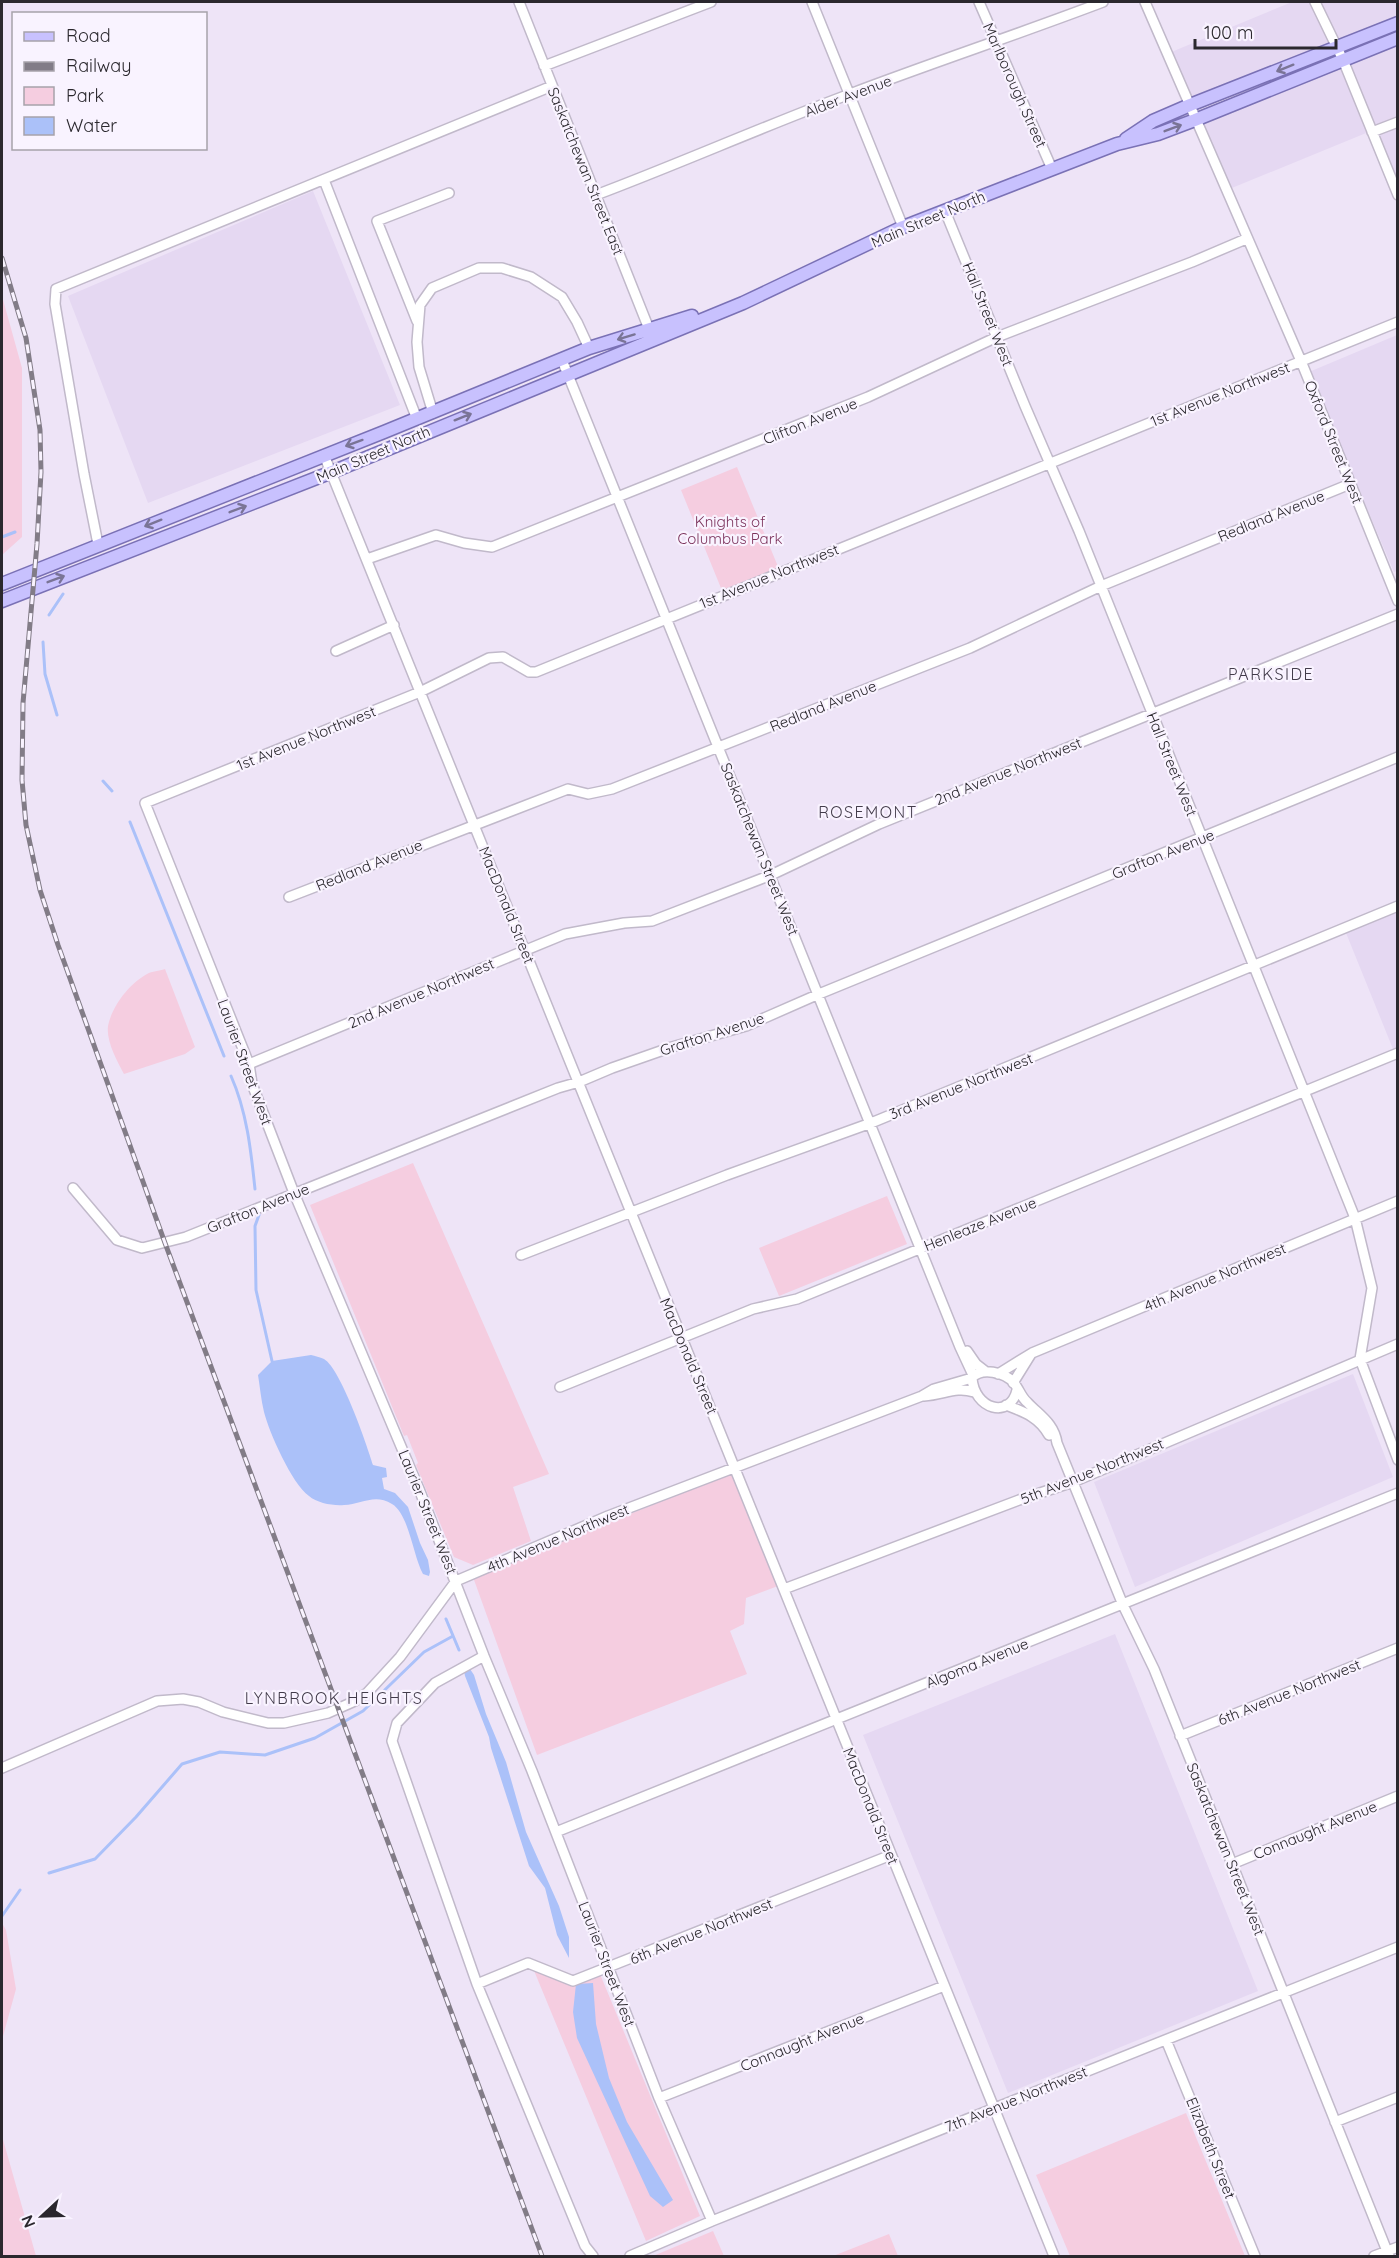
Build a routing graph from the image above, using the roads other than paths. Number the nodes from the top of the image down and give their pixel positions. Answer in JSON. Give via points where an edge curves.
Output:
{"nodes":[{"id":1,"x":519,"y":2,"type":"edge"},
{"id":2,"x":711,"y":2,"type":"edge"},
{"id":3,"x":812,"y":2,"type":"edge"},
{"id":4,"x":979,"y":2,"type":"edge"},
{"id":5,"x":1103,"y":2,"type":"edge"},
{"id":6,"x":1145,"y":2,"type":"edge"},
{"id":7,"x":1315,"y":2,"type":"edge"},
{"id":8,"x":1398,"y":23,"type":"edge"},
{"id":9,"x":1398,"y":38,"type":"edge"},
{"id":10,"x":996,"y":43,"type":"junction"},
{"id":11,"x":1336,"y":47,"type":"junction"},
{"id":12,"x":1343,"y":60,"type":"junction"},
{"id":13,"x":544,"y":66,"type":"junction"},
{"id":14,"x":552,"y":86,"type":"junction"},
{"id":15,"x":849,"y":94,"type":"junction"},
{"id":16,"x":1190,"y":105,"type":"junction"},
{"id":17,"x":1195,"y":120,"type":"junction"},
{"id":18,"x":1398,"y":122,"type":"edge"},
{"id":19,"x":1372,"y":132,"type":"junction"},
{"id":20,"x":1117,"y":144,"type":"junction"},
{"id":21,"x":1052,"y":169,"type":"junction"},
{"id":22,"x":324,"y":180,"type":"junction"},
{"id":23,"x":449,"y":193,"type":"dead end"},
{"id":24,"x":596,"y":195,"type":"junction"},
{"id":25,"x":1398,"y":195,"type":"edge"},
{"id":26,"x":945,"y":211,"type":"junction"},
{"id":27,"x":903,"y":227,"type":"junction"},
{"id":28,"x":1246,"y":239,"type":"junction"},
{"id":29,"x":1398,"y":322,"type":"edge"},
{"id":30,"x":418,"y":323,"type":"junction"},
{"id":31,"x":651,"y":335,"type":"junction"},
{"id":32,"x":997,"y":337,"type":"junction"},
{"id":33,"x":589,"y":348,"type":"junction"},
{"id":34,"x":562,"y":360,"type":"junction"},
{"id":35,"x":1300,"y":361,"type":"junction"},
{"id":36,"x":568,"y":374,"type":"junction"},
{"id":37,"x":433,"y":412,"type":"junction"},
{"id":38,"x":417,"y":419,"type":"junction"},
{"id":39,"x":324,"y":454,"type":"junction"},
{"id":40,"x":1050,"y":462,"type":"junction"},
{"id":41,"x":332,"y":472,"type":"junction"},
{"id":42,"x":1350,"y":483,"type":"junction"},
{"id":43,"x":618,"y":497,"type":"junction"},
{"id":44,"x":98,"y":544,"type":"junction"},
{"id":45,"x":367,"y":559,"type":"junction"},
{"id":46,"x":2,"y":584,"type":"edge"},
{"id":47,"x":1101,"y":586,"type":"junction"},
{"id":48,"x":1395,"y":586,"type":"edge"},
{"id":49,"x":2,"y":601,"type":"edge"},
{"id":50,"x":1398,"y":601,"type":"edge"},
{"id":51,"x":1398,"y":614,"type":"edge"},
{"id":52,"x":667,"y":617,"type":"junction"},
{"id":53,"x":394,"y":625,"type":"junction"},
{"id":54,"x":336,"y":651,"type":"dead end"},
{"id":55,"x":420,"y":692,"type":"junction"},
{"id":56,"x":1151,"y":713,"type":"junction"},
{"id":57,"x":719,"y":747,"type":"junction"},
{"id":58,"x":1398,"y":758,"type":"edge"},
{"id":59,"x":145,"y":803,"type":"joint"},
{"id":60,"x":474,"y":824,"type":"junction"},
{"id":61,"x":1202,"y":838,"type":"junction"},
{"id":62,"x":771,"y":874,"type":"junction"},
{"id":63,"x":289,"y":897,"type":"dead end"},
{"id":64,"x":1398,"y":906,"type":"edge"},
{"id":65,"x":525,"y":950,"type":"junction"},
{"id":66,"x":1253,"y":965,"type":"junction"},
{"id":67,"x":819,"y":994,"type":"junction"},
{"id":68,"x":1398,"y":1053,"type":"edge"},
{"id":69,"x":249,"y":1064,"type":"junction"},
{"id":70,"x":579,"y":1082,"type":"junction"},
{"id":71,"x":1305,"y":1091,"type":"junction"},
{"id":72,"x":871,"y":1123,"type":"junction"},
{"id":73,"x":73,"y":1188,"type":"dead end"},
{"id":74,"x":294,"y":1193,"type":"junction"},
{"id":75,"x":1398,"y":1201,"type":"edge"},
{"id":76,"x":631,"y":1212,"type":"junction"},
{"id":77,"x":1355,"y":1218,"type":"junction"},
{"id":78,"x":921,"y":1248,"type":"junction"},
{"id":79,"x":521,"y":1255,"type":"dead end"},
{"id":80,"x":957,"y":1337,"type":"junction"},
{"id":81,"x":682,"y":1338,"type":"junction"},
{"id":82,"x":1398,"y":1344,"type":"edge"},
{"id":83,"x":1032,"y":1353,"type":"junction"},
{"id":84,"x":1360,"y":1359,"type":"junction"},
{"id":85,"x":985,"y":1371,"type":"junction"},
{"id":86,"x":998,"y":1374,"type":"junction"},
{"id":87,"x":973,"y":1376,"type":"junction"},
{"id":88,"x":1015,"y":1386,"type":"junction"},
{"id":89,"x":560,"y":1387,"type":"dead end"},
{"id":90,"x":974,"y":1392,"type":"junction"},
{"id":91,"x":922,"y":1396,"type":"junction"},
{"id":92,"x":1006,"y":1405,"type":"junction"},
{"id":93,"x":1057,"y":1443,"type":"junction"},
{"id":94,"x":1398,"y":1460,"type":"edge"},
{"id":95,"x":734,"y":1467,"type":"junction"},
{"id":96,"x":1073,"y":1482,"type":"junction"},
{"id":97,"x":1398,"y":1494,"type":"edge"},
{"id":98,"x":456,"y":1581,"type":"junction"},
{"id":99,"x":784,"y":1589,"type":"junction"},
{"id":100,"x":1123,"y":1605,"type":"junction"},
{"id":101,"x":1398,"y":1648,"type":"edge"},
{"id":102,"x":484,"y":1656,"type":"junction"},
{"id":103,"x":836,"y":1720,"type":"junction"},
{"id":104,"x":1180,"y":1736,"type":"junction"},
{"id":105,"x":2,"y":1768,"type":"edge"},
{"id":106,"x":1398,"y":1796,"type":"edge"},
{"id":107,"x":556,"y":1832,"type":"junction"},
{"id":108,"x":891,"y":1856,"type":"junction"},
{"id":109,"x":1232,"y":1864,"type":"junction"},
{"id":110,"x":1398,"y":1947,"type":"edge"},
{"id":111,"x":608,"y":1968,"type":"junction"},
{"id":112,"x":477,"y":1984,"type":"junction"},
{"id":113,"x":944,"y":1986,"type":"junction"},
{"id":114,"x":1283,"y":1993,"type":"junction"},
{"id":115,"x":1166,"y":2040,"type":"junction"},
{"id":116,"x":1398,"y":2097,"type":"edge"},
{"id":117,"x":659,"y":2098,"type":"junction"},
{"id":118,"x":994,"y":2108,"type":"junction"},
{"id":119,"x":1335,"y":2122,"type":"junction"},
{"id":120,"x":712,"y":2222,"type":"junction"},
{"id":121,"x":1398,"y":2247,"type":"edge"},
{"id":122,"x":1388,"y":2254,"type":"edge"},
{"id":123,"x":633,"y":2255,"type":"edge"},
{"id":124,"x":593,"y":2256,"type":"edge"},
{"id":125,"x":1054,"y":2256,"type":"edge"},
{"id":126,"x":1255,"y":2256,"type":"edge"},
{"id":127,"x":1374,"y":2256,"type":"edge"}],
"edges":[{"from":1,"to":13,"type":"street","name":"Saskatchewan Street East"},
{"from":2,"to":13,"type":"street"},
{"from":3,"to":15,"type":"street"},
{"from":4,"to":10,"type":"street","name":"Marlborough Street"},
{"from":5,"to":10,"type":"street","name":"Alder Avenue"},
{"from":6,"to":16,"type":"street","name":"Oxford Street West"},
{"from":7,"to":11,"type":"street"},
{"from":8,"to":11,"type":"main road","name":"Main Street North"},
{"from":9,"to":12,"type":"main road","name":"Main Street North"},
{"from":10,"to":15,"type":"street","name":"Alder Avenue"},
{"from":10,"to":21,"type":"street","name":"Marlborough Street"},
{"from":11,"to":12,"type":"street"},
{"from":11,"to":16,"type":"main road","name":"Main Street North","one_way":true},
{"from":12,"to":17,"type":"main road","name":"Main Street North"},
{"from":12,"to":19,"type":"street"},
{"from":13,"to":14,"type":"street","name":"Saskatchewan Street East"},
{"from":14,"to":22,"type":"street"},
{"from":14,"to":24,"type":"street","name":"Saskatchewan Street East"},
{"from":15,"to":24,"type":"street","name":"Alder Avenue"},
{"from":15,"to":27,"type":"street"},
{"from":16,"to":17,"type":"street","name":"Oxford Street West"},
{"from":16,"to":20,"type":"main road","name":"Main Street North","via":[[1153,121]]},
{"from":20,"to":17,"type":"main road","name":"Main Street North","one_way":true},
{"from":17,"to":28,"type":"street","name":"Oxford Street West"},
{"from":18,"to":19,"type":"street"},
{"from":19,"to":25,"type":"street"},
{"from":20,"to":21,"type":"main road","name":"Main Street North"},
{"from":21,"to":26,"type":"main road","name":"Main Street North"},
{"from":22,"to":38,"type":"street"},
{"from":22,"to":44,"type":"street","via":[[56,289],[55,304]]},
{"from":23,"to":30,"type":"street","via":[[377,221]]},
{"from":24,"to":31,"type":"street","name":"Saskatchewan Street East"},
{"from":26,"to":27,"type":"main road","name":"Main Street North"},
{"from":26,"to":32,"type":"street","name":"Hall Street West"},
{"from":27,"to":31,"type":"main road","name":"Main Street North","via":[[743,303]]},
{"from":28,"to":32,"type":"street","name":"Clifton Avenue"},
{"from":28,"to":35,"type":"street","name":"Oxford Street West"},
{"from":29,"to":35,"type":"street","name":"1st Avenue Northwest"},
{"from":30,"to":33,"type":"street","via":[[420,305],[432,288],[479,268],[502,268],[531,277],[562,297]]},
{"from":30,"to":37,"type":"street","via":[[418,367]]},
{"from":31,"to":33,"type":"main road","name":"Main Street North","one_way":true},
{"from":31,"to":36,"type":"main road","name":"Main Street North"},
{"from":32,"to":40,"type":"street","name":"Hall Street West"},
{"from":32,"to":43,"type":"street","name":"Clifton Avenue","via":[[868,398]]},
{"from":33,"to":34,"type":"main road","name":"Main Street North"},
{"from":34,"to":36,"type":"street","name":"Saskatchewan Street West"},
{"from":34,"to":37,"type":"main road","name":"Main Street North"},
{"from":35,"to":40,"type":"street","name":"1st Avenue Northwest"},
{"from":35,"to":42,"type":"street","name":"Oxford Street West"},
{"from":41,"to":36,"type":"main road","name":"Main Street North","one_way":true},
{"from":36,"to":43,"type":"street","name":"Saskatchewan Street West"},
{"from":37,"to":38,"type":"main road","name":"Main Street North"},
{"from":38,"to":39,"type":"main road","name":"Main Street North","one_way":true},
{"from":39,"to":41,"type":"street","name":"MacDonald Street"},
{"from":39,"to":44,"type":"main road","name":"Main Street North","one_way":true},
{"from":40,"to":47,"type":"street","name":"Hall Street West"},
{"from":40,"to":52,"type":"street","name":"1st Avenue Northwest"},
{"from":41,"to":45,"type":"street","name":"MacDonald Street"},
{"from":49,"to":41,"type":"main road","name":"Main Street North","one_way":true},
{"from":42,"to":47,"type":"street","name":"Redland Avenue"},
{"from":42,"to":48,"type":"street","name":"Oxford Street West"},
{"from":43,"to":45,"type":"street","name":"Clifton Avenue","via":[[492,547],[436,535]]},
{"from":43,"to":52,"type":"street","name":"Saskatchewan Street West"},
{"from":44,"to":46,"type":"main road","name":"Main Street North"},
{"from":45,"to":53,"type":"street","name":"MacDonald Street"},
{"from":47,"to":56,"type":"street","name":"Hall Street West"},
{"from":47,"to":57,"type":"street","name":"Redland Avenue","via":[[970,648]]},
{"from":48,"to":50,"type":"street","name":"Oxford Street West"},
{"from":51,"to":56,"type":"street","name":"2nd Avenue Northwest"},
{"from":52,"to":55,"type":"street","name":"1st Avenue Northwest","via":[[536,672],[503,657],[489,658]]},
{"from":52,"to":57,"type":"street","name":"Saskatchewan Street West"},
{"from":53,"to":54,"type":"street"},
{"from":53,"to":55,"type":"street","name":"MacDonald Street"},
{"from":55,"to":59,"type":"street","name":"1st Avenue Northwest"},
{"from":55,"to":60,"type":"street","name":"MacDonald Street"},
{"from":56,"to":61,"type":"street","name":"Hall Street West"},
{"from":56,"to":62,"type":"street","name":"2nd Avenue Northwest","via":[[879,824]]},
{"from":57,"to":60,"type":"street","name":"Redland Avenue","via":[[612,789],[588,794],[568,789]]},
{"from":57,"to":62,"type":"street","name":"Saskatchewan Street West"},
{"from":58,"to":61,"type":"street","name":"Grafton Avenue"},
{"from":59,"to":69,"type":"street","name":"Laurier Street West"},
{"from":60,"to":63,"type":"street","name":"Redland Avenue"},
{"from":60,"to":65,"type":"street","name":"MacDonald Street"},
{"from":61,"to":66,"type":"street","name":"Hall Street West"},
{"from":61,"to":67,"type":"street","name":"Grafton Avenue"},
{"from":62,"to":65,"type":"street","name":"2nd Avenue Northwest","via":[[652,921],[565,934]]},
{"from":62,"to":67,"type":"street","name":"Saskatchewan Street West"},
{"from":64,"to":66,"type":"street","name":"3rd Avenue Northwest"},
{"from":65,"to":69,"type":"street","name":"2nd Avenue Northwest"},
{"from":65,"to":70,"type":"street","name":"MacDonald Street"},
{"from":66,"to":71,"type":"street","name":"Hall Street West"},
{"from":66,"to":72,"type":"street","name":"3rd Avenue Northwest"},
{"from":67,"to":70,"type":"street","name":"Grafton Avenue","via":[[746,1026],[672,1047]]},
{"from":67,"to":72,"type":"street","name":"Saskatchewan Street West"},
{"from":68,"to":71,"type":"street","name":"Henleaze Avenue"},
{"from":69,"to":74,"type":"street","name":"Laurier Street West","via":[[252,1084]]},
{"from":70,"to":74,"type":"street","name":"Grafton Avenue"},
{"from":70,"to":76,"type":"street","name":"MacDonald Street"},
{"from":71,"to":77,"type":"street","name":"Hall Street West"},
{"from":71,"to":78,"type":"street","name":"Henleaze Avenue"},
{"from":72,"to":76,"type":"street","name":"3rd Avenue Northwest"},
{"from":72,"to":78,"type":"street","name":"Saskatchewan Street West"},
{"from":73,"to":74,"type":"street","name":"Grafton Avenue","via":[[117,1240],[142,1248],[186,1237]]},
{"from":74,"to":98,"type":"street","name":"Laurier Street West"},
{"from":75,"to":77,"type":"street","name":"4th Avenue Northwest"},
{"from":76,"to":79,"type":"street","name":"3rd Avenue Northwest"},
{"from":76,"to":81,"type":"street","name":"MacDonald Street"},
{"from":77,"to":83,"type":"street","name":"4th Avenue Northwest"},
{"from":77,"to":84,"type":"street","name":"Hall Street West","via":[[1372,1288]]},
{"from":78,"to":80,"type":"street","name":"Saskatchewan Street West"},
{"from":78,"to":81,"type":"street","name":"Henleaze Avenue","via":[[797,1299],[753,1309]]},
{"from":80,"to":85,"type":"street","name":"Saskatchewan Street West"},
{"from":80,"to":87,"type":"street","name":"Saskatchewan Street West"},
{"from":81,"to":89,"type":"street","name":"Henleaze Avenue"},
{"from":81,"to":95,"type":"street","name":"MacDonald Street"},
{"from":82,"to":84,"type":"street","name":"5th Avenue Northwest"},
{"from":83,"to":86,"type":"street","name":"4th Avenue Northwest"},
{"from":83,"to":88,"type":"street"},
{"from":84,"to":94,"type":"street"},
{"from":84,"to":96,"type":"street","name":"5th Avenue Northwest"},
{"from":85,"to":86,"type":"street"},
{"from":85,"to":87,"type":"street"},
{"from":86,"to":88,"type":"street"},
{"from":87,"to":90,"type":"street"},
{"from":87,"to":91,"type":"street","name":"4th Avenue Northwest"},
{"from":88,"to":92,"type":"street","via":[[1012,1401]]},
{"from":88,"to":93,"type":"street","name":"Saskatchewan Street West","via":[[1046,1418]]},
{"from":90,"to":91,"type":"street","name":"4th Avenue Northwest","via":[[958,1388]]},
{"from":90,"to":92,"type":"street","via":[[991,1407]]},
{"from":91,"to":95,"type":"street","name":"4th Avenue Northwest"},
{"from":92,"to":93,"type":"street","name":"Saskatchewan Street West","via":[[1039,1420]]},
{"from":93,"to":96,"type":"street","name":"Saskatchewan Street West"},
{"from":95,"to":98,"type":"street","name":"4th Avenue Northwest"},
{"from":95,"to":99,"type":"street","name":"MacDonald Street"},
{"from":96,"to":99,"type":"street","name":"5th Avenue Northwest"},
{"from":96,"to":100,"type":"street","name":"Saskatchewan Street West"},
{"from":97,"to":100,"type":"street","name":"Algoma Avenue"},
{"from":98,"to":102,"type":"street","name":"Laurier Street West"},
{"from":98,"to":105,"type":"street","via":[[400,1657],[367,1693],[328,1713],[268,1723],[199,1702],[157,1701]]},
{"from":99,"to":103,"type":"street","name":"MacDonald Street"},
{"from":100,"to":103,"type":"street","name":"Algoma Avenue"},
{"from":100,"to":104,"type":"street","name":"Saskatchewan Street West"},
{"from":101,"to":104,"type":"street","name":"6th Avenue Northwest"},
{"from":102,"to":107,"type":"street","name":"Laurier Street West"},
{"from":102,"to":112,"type":"street","via":[[435,1683],[397,1723],[392,1741]]},
{"from":103,"to":107,"type":"street","name":"Algoma Avenue"},
{"from":103,"to":108,"type":"street","name":"MacDonald Street"},
{"from":104,"to":109,"type":"street","name":"Saskatchewan Street West"},
{"from":106,"to":109,"type":"street","name":"Connaught Avenue"},
{"from":107,"to":111,"type":"street","name":"Laurier Street West"},
{"from":108,"to":111,"type":"street","name":"6th Avenue Northwest"},
{"from":108,"to":113,"type":"street","name":"MacDonald Street"},
{"from":109,"to":114,"type":"street","name":"Saskatchewan Street West"},
{"from":110,"to":114,"type":"street","name":"7th Avenue Northwest"},
{"from":111,"to":112,"type":"street","name":"6th Avenue Northwest","via":[[573,1981],[528,1963]]},
{"from":111,"to":117,"type":"street","name":"Laurier Street West"},
{"from":112,"to":124,"type":"street","via":[[585,2246]]},
{"from":113,"to":117,"type":"street","name":"Connaught Avenue"},
{"from":113,"to":118,"type":"street","name":"MacDonald Street"},
{"from":114,"to":115,"type":"street","name":"7th Avenue Northwest"},
{"from":114,"to":119,"type":"street","name":"Saskatchewan Street West"},
{"from":115,"to":118,"type":"street","name":"7th Avenue Northwest"},
{"from":115,"to":126,"type":"street","name":"Elizabeth Street"},
{"from":116,"to":119,"type":"street"},
{"from":117,"to":120,"type":"street","name":"Laurier Street West"},
{"from":118,"to":120,"type":"street","name":"7th Avenue Northwest"},
{"from":118,"to":125,"type":"street","name":"MacDonald Street"},
{"from":119,"to":122,"type":"street","name":"Saskatchewan Street West"},
{"from":120,"to":123,"type":"street","name":"7th Avenue Northwest"},
{"from":121,"to":122,"type":"street"},
{"from":122,"to":127,"type":"street"}]}
